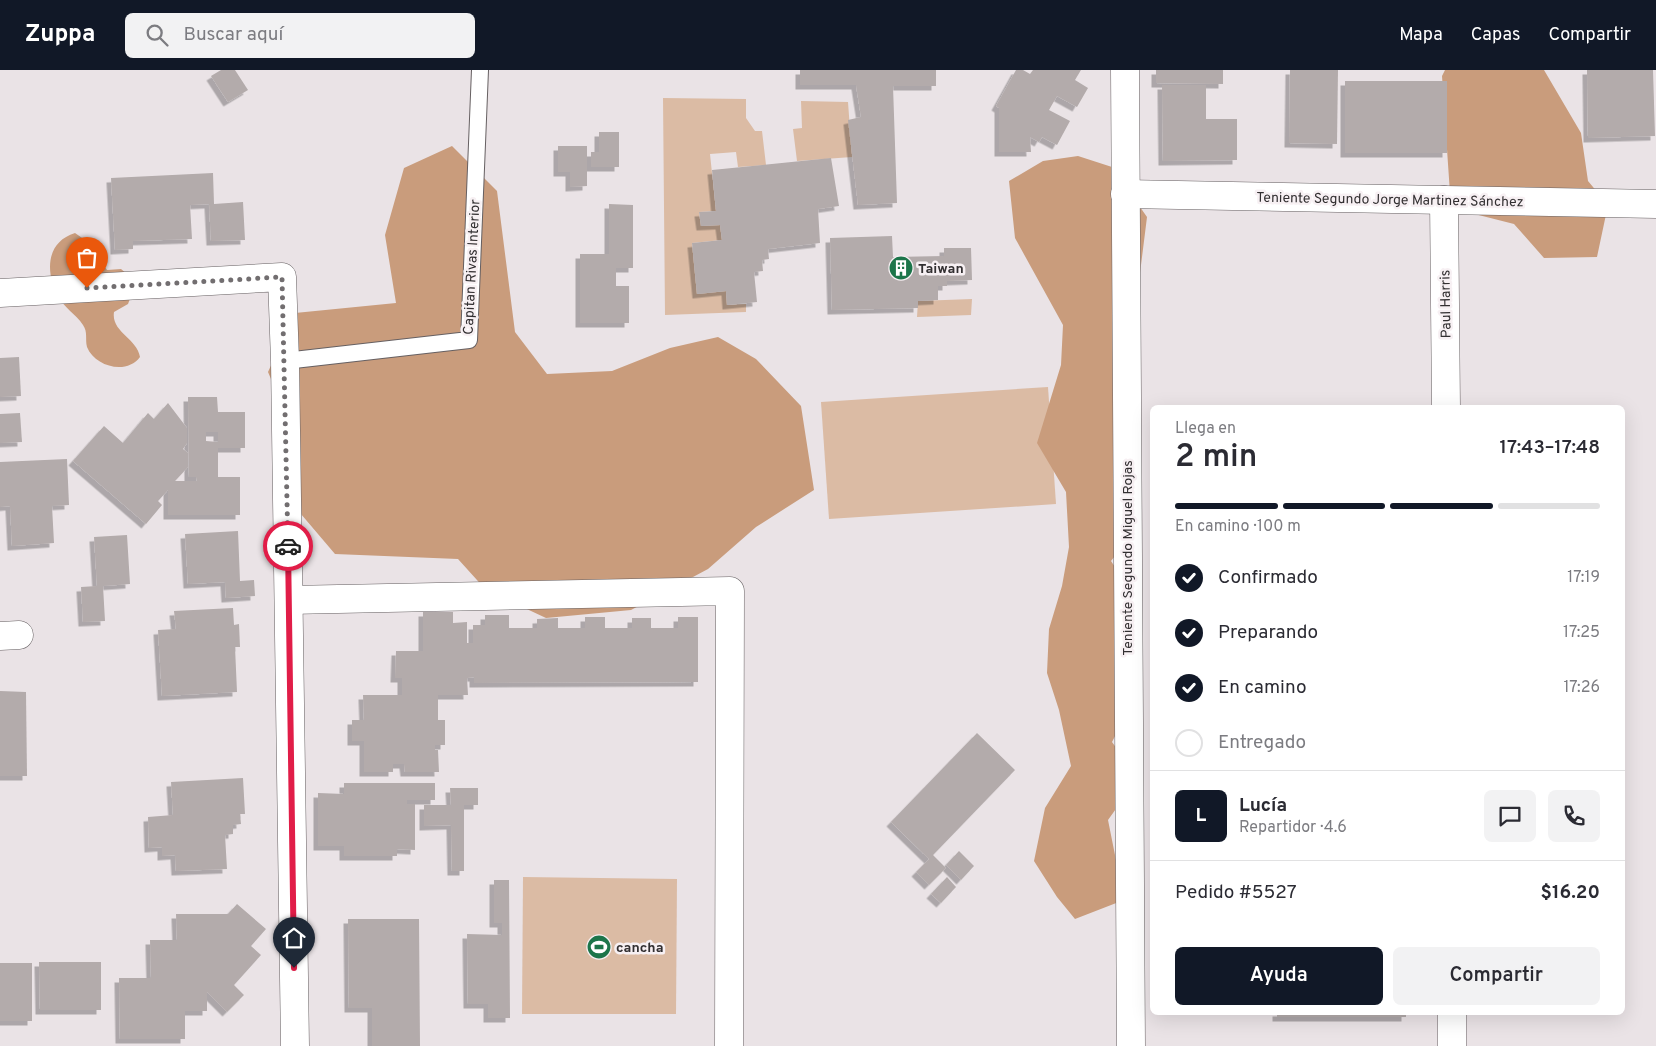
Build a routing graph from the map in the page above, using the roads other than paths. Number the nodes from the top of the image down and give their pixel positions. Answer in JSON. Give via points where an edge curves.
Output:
{"nodes":[{"id":1,"x":480,"y":70,"type":"edge"},
{"id":2,"x":1125,"y":70,"type":"edge"},
{"id":3,"x":1125,"y":194,"type":"junction"},
{"id":4,"x":1444,"y":200,"type":"junction"},
{"id":5,"x":1656,"y":204,"type":"edge"},
{"id":6,"x":4,"y":292,"type":"edge"},
{"id":7,"x":285,"y":361,"type":"junction"},
{"id":8,"x":1446,"y":405,"type":"edge"},
{"id":9,"x":290,"y":600,"type":"junction"},
{"id":10,"x":1452,"y":1015,"type":"edge"},
{"id":11,"x":295,"y":1046,"type":"edge"},
{"id":12,"x":729,"y":1046,"type":"edge"},
{"id":13,"x":1130,"y":1046,"type":"edge"},
{"id":14,"x":1452,"y":1046,"type":"edge"}],
"edges":[{"from":1,"to":7,"type":"lane","name":"Capitan Rivas Interior","via":[[469,340]]},
{"from":2,"to":3,"type":"street","name":"Teniente Segundo Miguel Rojas"},
{"from":3,"to":4,"type":"street","name":"Teniente Segundo Jorge Martinez Sánchez"},
{"from":3,"to":13,"type":"street","name":"Teniente Segundo Miguel Rojas"},
{"from":4,"to":5,"type":"street","name":"Teniente Segundo Jorge Martinez Sánchez"},
{"from":4,"to":8,"type":"street","name":"Paul Harris"},
{"from":6,"to":7,"type":"street","via":[[282,277]]},
{"from":7,"to":9,"type":"street"},
{"from":9,"to":11,"type":"street"},
{"from":9,"to":12,"type":"street","via":[[730,591]]},
{"from":10,"to":14,"type":"street"}]}
